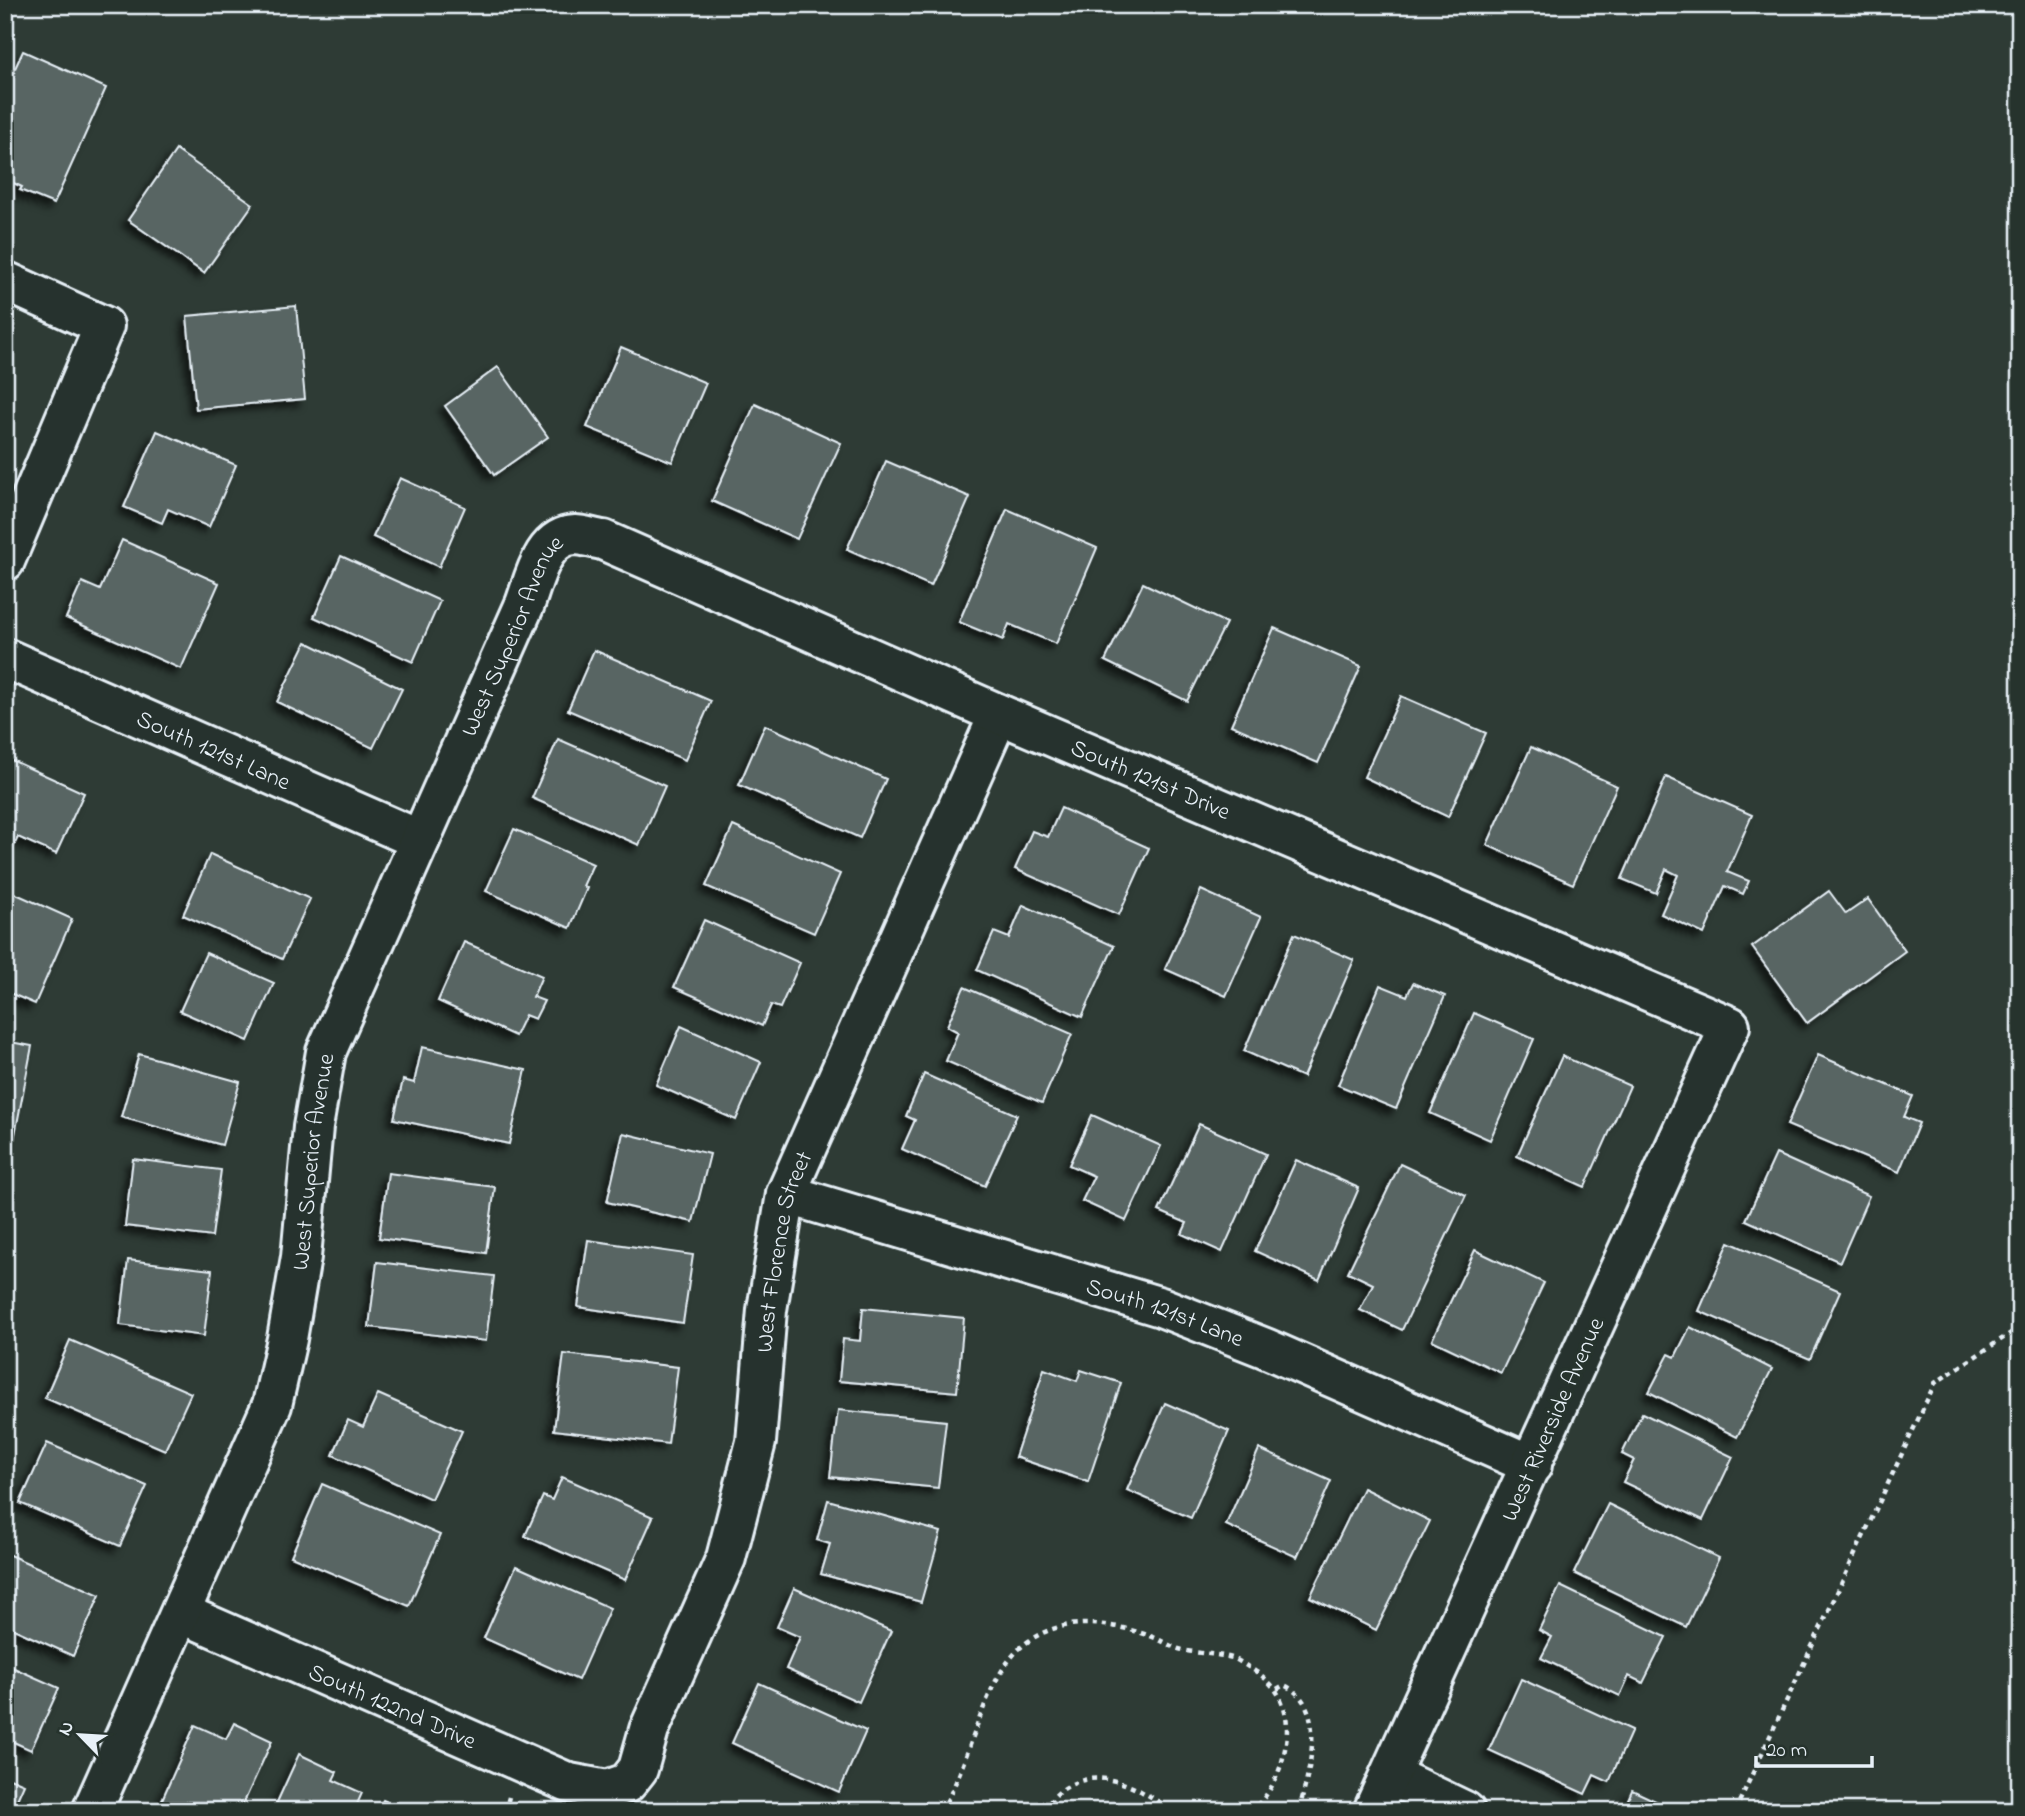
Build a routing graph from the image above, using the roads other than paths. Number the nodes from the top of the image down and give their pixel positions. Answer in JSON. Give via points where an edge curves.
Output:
{"nodes":[{"id":1,"x":5,"y":281,"type":"edge"},
{"id":2,"x":573,"y":535,"type":"joint"},
{"id":3,"x":5,"y":562,"type":"edge"},
{"id":4,"x":5,"y":658,"type":"edge"},
{"id":5,"x":999,"y":714,"type":"junction"},
{"id":6,"x":420,"y":840,"type":"junction"},
{"id":7,"x":1730,"y":1026,"type":"joint"},
{"id":8,"x":786,"y":1194,"type":"junction"},
{"id":9,"x":1532,"y":1465,"type":"junction"},
{"id":10,"x":181,"y":1613,"type":"junction"},
{"id":11,"x":1390,"y":1775,"type":"junction"},
{"id":12,"x":607,"y":1790,"type":"joint"},
{"id":13,"x":92,"y":1811,"type":"edge"},
{"id":14,"x":1373,"y":1811,"type":"edge"},
{"id":15,"x":1465,"y":1811,"type":"edge"}],
"edges":[{"from":1,"to":3,"type":"street","via":[[104,326]]},
{"from":2,"to":5,"type":"street","name":"South 121st Drive","via":[[603,540]]},
{"from":2,"to":6,"type":"street","name":"West Superior Avenue","via":[[555,542],[542,558]]},
{"from":4,"to":6,"type":"street","name":"South 121st Lane"},
{"from":5,"to":7,"type":"street","name":"South 121st Drive"},
{"from":5,"to":8,"type":"street","name":"West Florence Street"},
{"from":6,"to":10,"type":"street","name":"West Superior Avenue","via":[[326,1052],[313,1127],[301,1257],[272,1405]]},
{"from":7,"to":9,"type":"street","name":"West Riverside Avenue"},
{"from":8,"to":9,"type":"street","name":"South 121st Lane","via":[[1161,1307]]},
{"from":8,"to":12,"type":"street","name":"West Florence Street","via":[[767,1310],[756,1442],[726,1558],[649,1730],[638,1769],[627,1783]]},
{"from":9,"to":11,"type":"street","name":"West Riverside Avenue"},
{"from":10,"to":12,"type":"street","name":"South 122nd Drive","via":[[569,1783]]},
{"from":10,"to":13,"type":"street","name":"West Superior Avenue"},
{"from":11,"to":14,"type":"street","name":"West Riverside Avenue"},
{"from":11,"to":15,"type":"street"}]}
